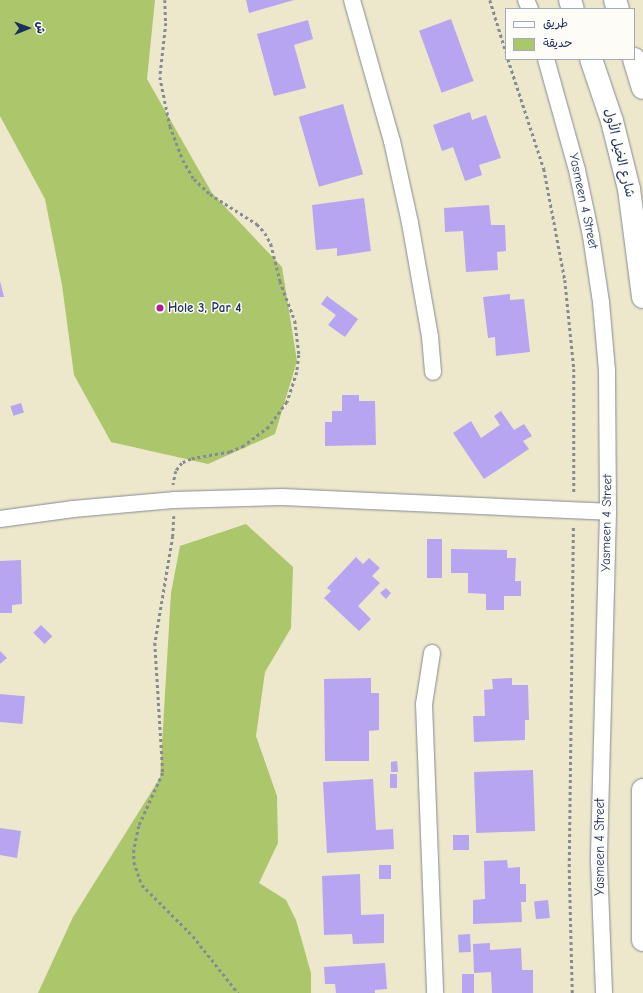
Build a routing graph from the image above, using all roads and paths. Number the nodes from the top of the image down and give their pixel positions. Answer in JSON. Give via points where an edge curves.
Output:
{"nodes":[{"id":1,"x":352,"y":0,"type":"edge"},
{"id":2,"x":490,"y":0,"type":"edge"},
{"id":3,"x":505,"y":49,"type":"edge"},
{"id":4,"x":508,"y":60,"type":"edge"},
{"id":5,"x":546,"y":60,"type":"edge"},
{"id":6,"x":591,"y":60,"type":"edge"},
{"id":7,"x":634,"y":60,"type":"edge"},
{"id":8,"x":643,"y":88,"type":"edge"},
{"id":9,"x":639,"y":228,"type":"edge"},
{"id":10,"x":643,"y":296,"type":"edge"},
{"id":11,"x":433,"y":372,"type":"dead end"},
{"id":12,"x":574,"y":510,"type":"junction"},
{"id":13,"x":608,"y":512,"type":"junction"},
{"id":14,"x":0,"y":519,"type":"edge"},
{"id":15,"x":432,"y":652,"type":"dead end"},
{"id":16,"x":643,"y":790,"type":"edge"},
{"id":17,"x":643,"y":940,"type":"edge"},
{"id":18,"x":435,"y":993,"type":"edge"},
{"id":19,"x":572,"y":993,"type":"edge"},
{"id":20,"x":604,"y":993,"type":"edge"}],
"edges":[{"from":1,"to":11,"type":"street","via":[[392,141],[410,223],[430,337]]},
{"from":2,"to":3,"type":"path"},
{"from":4,"to":12,"type":"path","via":[[544,169],[565,280],[574,369]]},
{"from":5,"to":13,"type":"street","name":"Yasmeen 4 Street","via":[[578,170],[602,302],[608,370]]},
{"from":6,"to":9,"type":"main road","name":"شارع الخيل الأول","via":[[612,122]]},
{"from":7,"to":8,"type":"main road"},
{"from":9,"to":10,"type":"main road","name":"شارع الخيل الأول"},
{"from":12,"to":13,"type":"street"},
{"from":12,"to":14,"type":"street","via":[[282,497],[173,500]]},
{"from":12,"to":19,"type":"path","via":[[568,867]]},
{"from":13,"to":20,"type":"street","name":"Yasmeen 4 Street","via":[[600,854]]},
{"from":15,"to":18,"type":"street","via":[[424,704]]},
{"from":16,"to":17,"type":"main road"}]}
